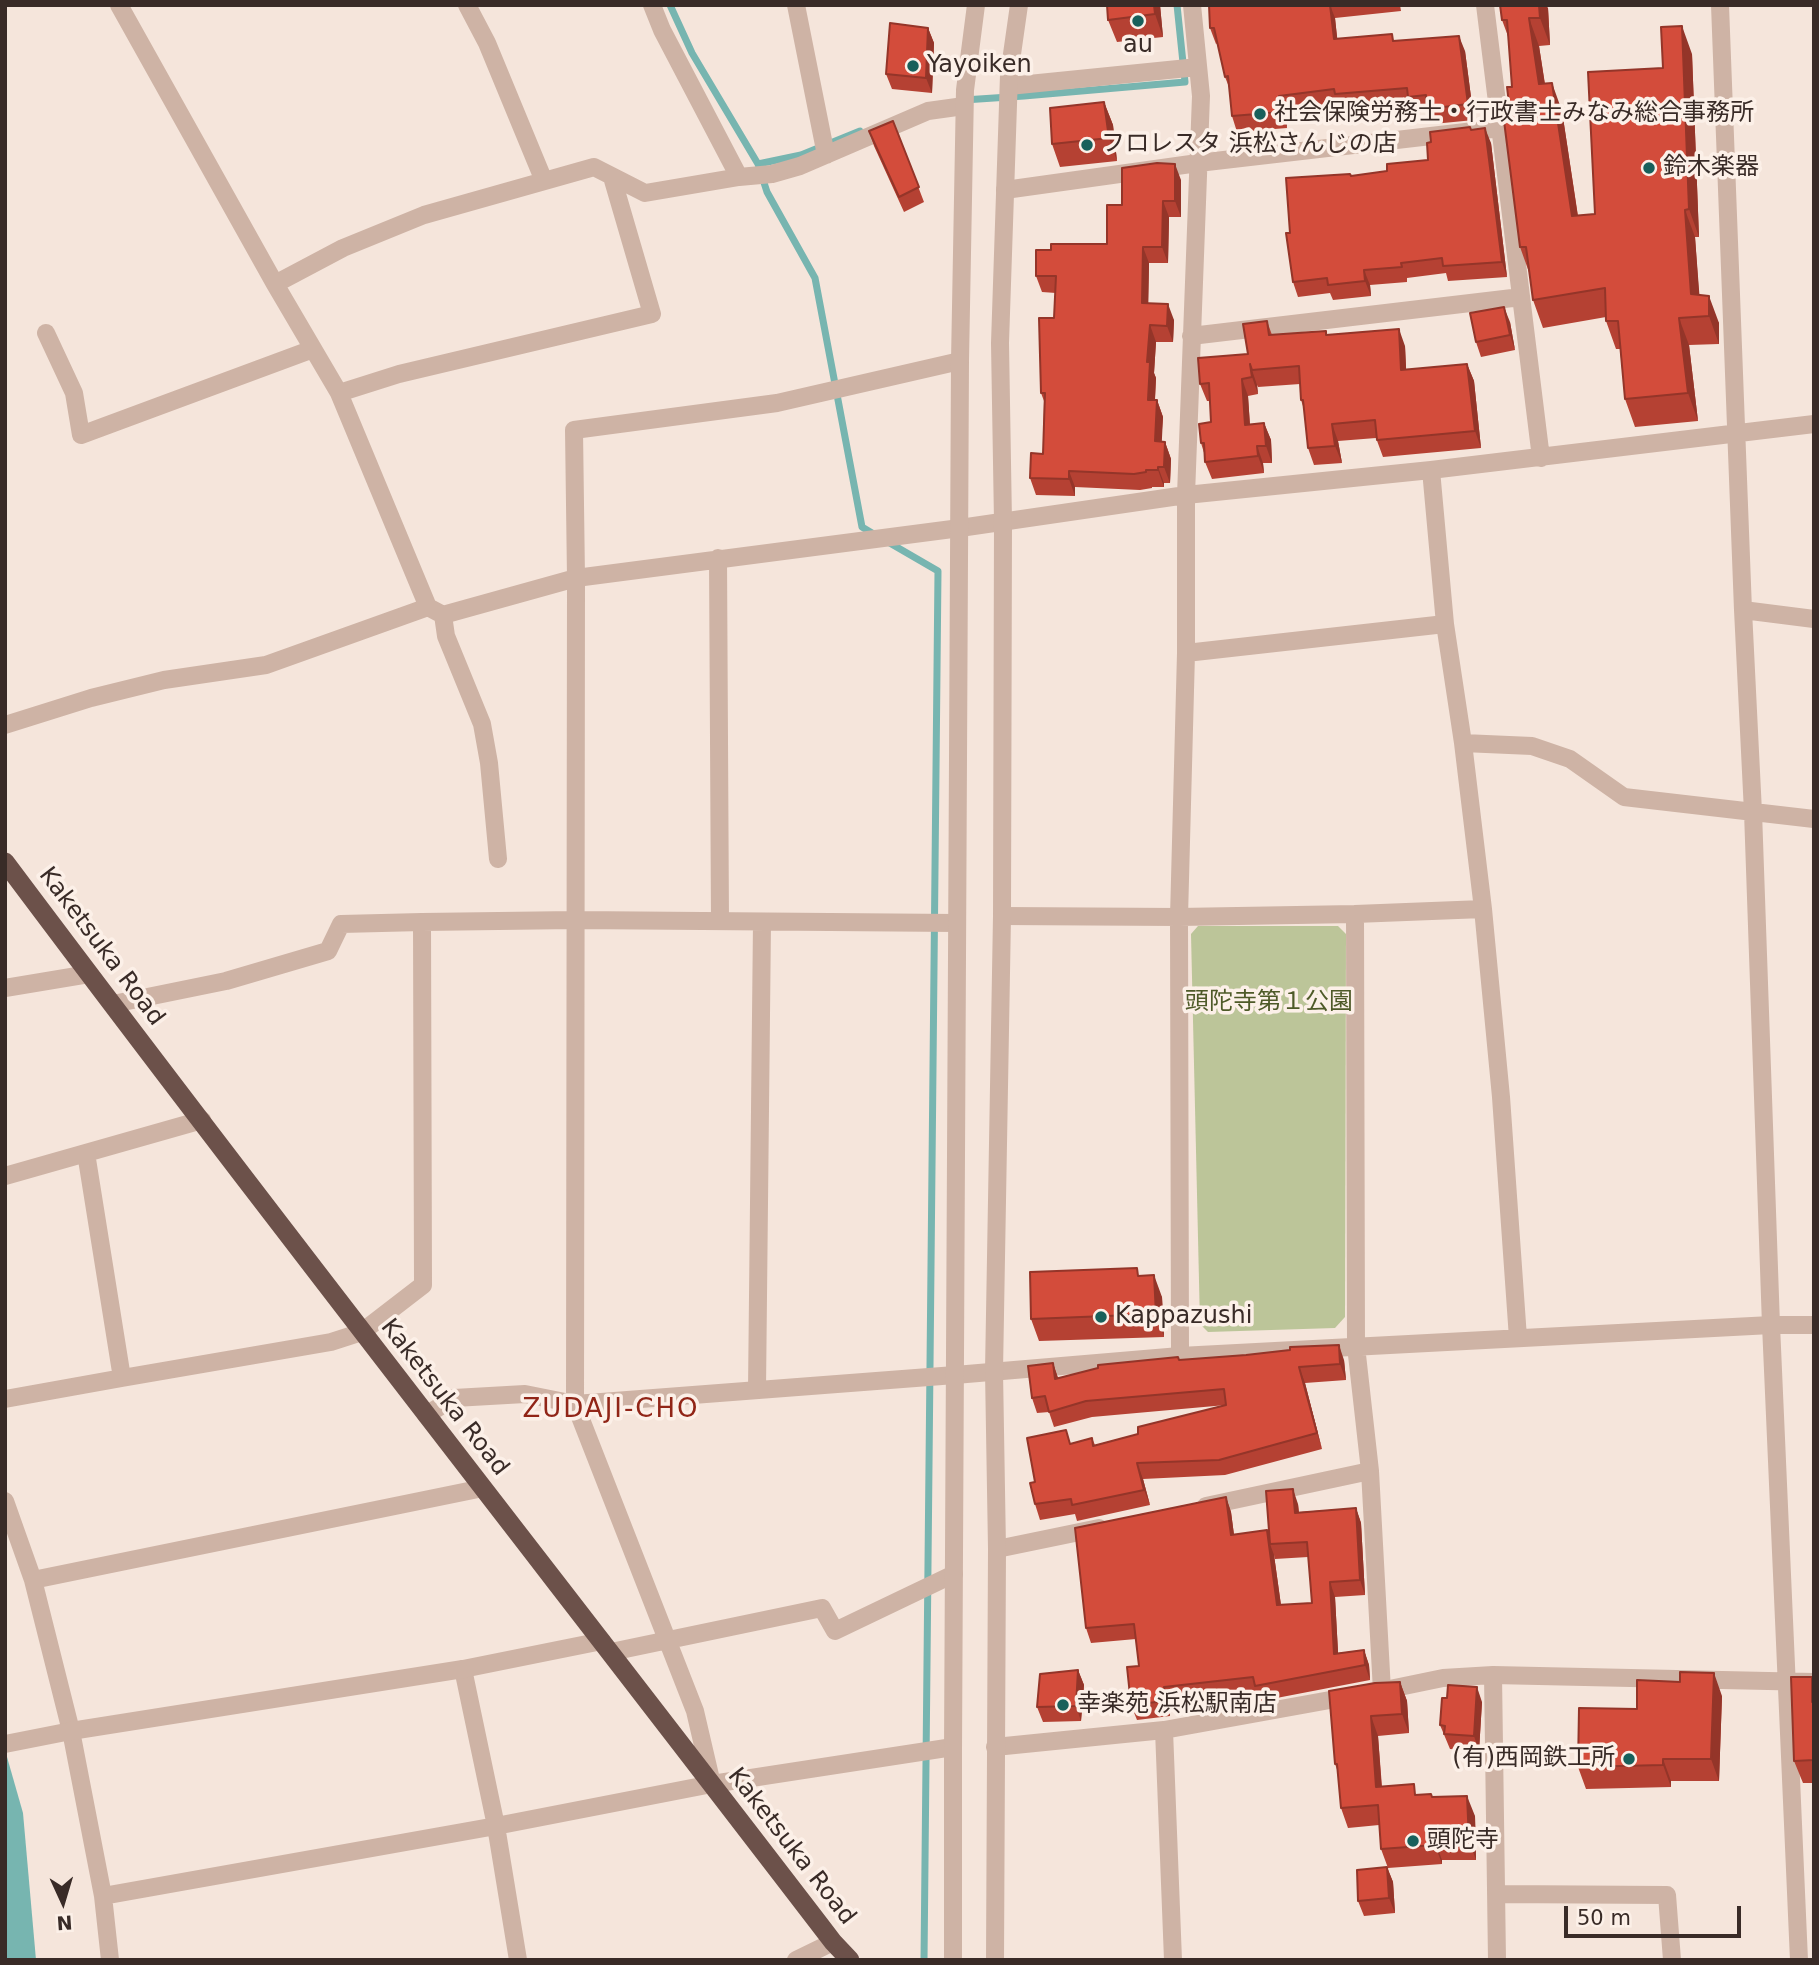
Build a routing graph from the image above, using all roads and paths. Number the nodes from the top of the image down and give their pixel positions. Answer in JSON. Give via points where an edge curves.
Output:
{"nodes":[{"id":1,"x":119,"y":5,"type":"edge"},
{"id":2,"x":467,"y":5,"type":"edge"},
{"id":3,"x":652,"y":5,"type":"edge"},
{"id":4,"x":796,"y":5,"type":"edge"},
{"id":5,"x":976,"y":5,"type":"edge"},
{"id":6,"x":1018,"y":5,"type":"edge"},
{"id":7,"x":1192,"y":5,"type":"edge"},
{"id":8,"x":1485,"y":5,"type":"edge"},
{"id":9,"x":1720,"y":5,"type":"edge"},
{"id":10,"x":1198,"y":67,"type":"junction"},
{"id":11,"x":1009,"y":86,"type":"junction"},
{"id":12,"x":964,"y":106,"type":"junction"},
{"id":13,"x":1500,"y":128,"type":"junction"},
{"id":14,"x":826,"y":155,"type":"junction"},
{"id":15,"x":1198,"y":163,"type":"junction"},
{"id":16,"x":612,"y":177,"type":"junction"},
{"id":17,"x":739,"y":177,"type":"junction"},
{"id":18,"x":544,"y":181,"type":"junction"},
{"id":19,"x":1005,"y":190,"type":"junction"},
{"id":20,"x":275,"y":284,"type":"junction"},
{"id":21,"x":1521,"y":297,"type":"junction"},
{"id":22,"x":46,"y":333,"type":"dead end"},
{"id":23,"x":1191,"y":336,"type":"junction"},
{"id":24,"x":313,"y":349,"type":"junction"},
{"id":25,"x":960,"y":360,"type":"junction"},
{"id":26,"x":339,"y":393,"type":"junction"},
{"id":27,"x":1814,"y":424,"type":"edge"},
{"id":28,"x":1737,"y":433,"type":"junction"},
{"id":29,"x":1541,"y":458,"type":"junction"},
{"id":30,"x":1431,"y":470,"type":"junction"},
{"id":31,"x":1186,"y":495,"type":"junction"},
{"id":32,"x":1003,"y":522,"type":"junction"},
{"id":33,"x":960,"y":528,"type":"junction"},
{"id":34,"x":718,"y":558,"type":"junction"},
{"id":35,"x":576,"y":578,"type":"junction"},
{"id":36,"x":1743,"y":610,"type":"junction"},
{"id":37,"x":435,"y":611,"type":"junction"},
{"id":38,"x":1814,"y":619,"type":"edge"},
{"id":39,"x":1445,"y":624,"type":"junction"},
{"id":40,"x":1186,"y":653,"type":"junction"},
{"id":41,"x":5,"y":725,"type":"edge"},
{"id":42,"x":1463,"y":743,"type":"junction"},
{"id":43,"x":1753,"y":812,"type":"junction"},
{"id":44,"x":1814,"y":819,"type":"edge"},
{"id":45,"x":498,"y":859,"type":"dead end"},
{"id":46,"x":5,"y":862,"type":"edge"},
{"id":47,"x":1483,"y":909,"type":"junction"},
{"id":48,"x":1355,"y":914,"type":"junction"},
{"id":49,"x":1002,"y":916,"type":"junction"},
{"id":50,"x":1179,"y":917,"type":"junction"},
{"id":51,"x":575,"y":920,"type":"junction"},
{"id":52,"x":720,"y":921,"type":"junction"},
{"id":53,"x":422,"y":922,"type":"junction"},
{"id":54,"x":762,"y":922,"type":"junction"},
{"id":55,"x":957,"y":923,"type":"junction"},
{"id":56,"x":89,"y":974,"type":"junction"},
{"id":57,"x":5,"y":988,"type":"edge"},
{"id":58,"x":113,"y":1004,"type":"junction"},
{"id":59,"x":202,"y":1120,"type":"junction"},
{"id":60,"x":86,"y":1153,"type":"junction"},
{"id":61,"x":5,"y":1176,"type":"edge"},
{"id":62,"x":1771,"y":1325,"type":"junction"},
{"id":63,"x":1814,"y":1325,"type":"edge"},
{"id":64,"x":362,"y":1332,"type":"junction"},
{"id":65,"x":1518,"y":1338,"type":"junction"},
{"id":66,"x":1356,"y":1346,"type":"junction"},
{"id":67,"x":1180,"y":1356,"type":"junction"},
{"id":68,"x":995,"y":1371,"type":"junction"},
{"id":69,"x":955,"y":1375,"type":"junction"},
{"id":70,"x":122,"y":1378,"type":"junction"},
{"id":71,"x":757,"y":1390,"type":"junction"},
{"id":72,"x":5,"y":1399,"type":"edge"},
{"id":73,"x":575,"y":1404,"type":"junction"},
{"id":74,"x":426,"y":1415,"type":"junction"},
{"id":75,"x":1370,"y":1471,"type":"junction"},
{"id":76,"x":483,"y":1489,"type":"junction"},
{"id":77,"x":5,"y":1501,"type":"edge"},
{"id":78,"x":1184,"y":1510,"type":"edge"},
{"id":79,"x":1117,"y":1524,"type":"edge"},
{"id":80,"x":997,"y":1549,"type":"junction"},
{"id":81,"x":954,"y":1573,"type":"junction"},
{"id":82,"x":33,"y":1580,"type":"junction"},
{"id":83,"x":667,"y":1639,"type":"junction"},
{"id":84,"x":607,"y":1646,"type":"junction"},
{"id":85,"x":463,"y":1669,"type":"junction"},
{"id":86,"x":1493,"y":1675,"type":"junction"},
{"id":87,"x":1787,"y":1681,"type":"junction"},
{"id":88,"x":1814,"y":1682,"type":"edge"},
{"id":89,"x":1382,"y":1691,"type":"junction"},
{"id":90,"x":1164,"y":1730,"type":"junction"},
{"id":91,"x":71,"y":1731,"type":"junction"},
{"id":92,"x":5,"y":1744,"type":"edge"},
{"id":93,"x":995,"y":1746,"type":"junction"},
{"id":94,"x":953,"y":1747,"type":"junction"},
{"id":95,"x":712,"y":1784,"type":"junction"},
{"id":96,"x":496,"y":1826,"type":"junction"},
{"id":97,"x":1496,"y":1894,"type":"junction"},
{"id":98,"x":103,"y":1896,"type":"junction"},
{"id":99,"x":833,"y":1942,"type":"junction"},
{"id":100,"x":110,"y":1960,"type":"edge"},
{"id":101,"x":518,"y":1960,"type":"edge"},
{"id":102,"x":796,"y":1960,"type":"edge"},
{"id":103,"x":850,"y":1960,"type":"edge"},
{"id":104,"x":953,"y":1960,"type":"edge"},
{"id":105,"x":995,"y":1960,"type":"edge"},
{"id":106,"x":1173,"y":1960,"type":"edge"},
{"id":107,"x":1497,"y":1960,"type":"edge"},
{"id":108,"x":1672,"y":1960,"type":"edge"},
{"id":109,"x":1799,"y":1960,"type":"edge"}],
"edges":[{"from":1,"to":20,"type":"street"},
{"from":2,"to":18,"type":"street"},
{"from":3,"to":17,"type":"street"},
{"from":4,"to":14,"type":"street"},
{"from":5,"to":12,"type":"street"},
{"from":6,"to":11,"type":"street"},
{"from":7,"to":10,"type":"street"},
{"from":8,"to":13,"type":"street"},
{"from":9,"to":28,"type":"street"},
{"from":10,"to":11,"type":"street"},
{"from":10,"to":15,"type":"street"},
{"from":11,"to":19,"type":"street"},
{"from":12,"to":14,"type":"street","via":[[928,111]]},
{"from":12,"to":25,"type":"street"},
{"from":13,"to":15,"type":"street"},
{"from":13,"to":21,"type":"street"},
{"from":14,"to":17,"type":"street","via":[[772,174]]},
{"from":15,"to":19,"type":"street"},
{"from":15,"to":23,"type":"street"},
{"from":16,"to":17,"type":"street","via":[[645,193]]},
{"from":16,"to":18,"type":"street","via":[[594,167]]},
{"from":16,"to":26,"type":"street","via":[[652,314],[399,374]]},
{"from":18,"to":20,"type":"street","via":[[424,215],[343,248]]},
{"from":19,"to":32,"type":"street","via":[[1000,343]]},
{"from":20,"to":24,"type":"street"},
{"from":21,"to":23,"type":"street"},
{"from":21,"to":29,"type":"street"},
{"from":22,"to":24,"type":"street","via":[[74,393],[81,435]]},
{"from":23,"to":31,"type":"street"},
{"from":24,"to":26,"type":"street"},
{"from":25,"to":33,"type":"street"},
{"from":25,"to":35,"type":"street","via":[[777,403],[574,430]]},
{"from":26,"to":37,"type":"street"},
{"from":27,"to":28,"type":"street"},
{"from":28,"to":29,"type":"street"},
{"from":28,"to":36,"type":"street"},
{"from":29,"to":30,"type":"street"},
{"from":30,"to":31,"type":"street"},
{"from":30,"to":39,"type":"street"},
{"from":31,"to":32,"type":"street"},
{"from":31,"to":40,"type":"street"},
{"from":32,"to":33,"type":"street"},
{"from":32,"to":49,"type":"street"},
{"from":33,"to":34,"type":"street"},
{"from":33,"to":55,"type":"street"},
{"from":34,"to":35,"type":"street"},
{"from":34,"to":52,"type":"street"},
{"from":35,"to":37,"type":"street"},
{"from":35,"to":51,"type":"street"},
{"from":36,"to":38,"type":"street"},
{"from":36,"to":43,"type":"street"},
{"from":37,"to":41,"type":"street","via":[[266,665],[164,680]]},
{"from":37,"to":45,"type":"street","via":[[482,724]]},
{"from":39,"to":40,"type":"street"},
{"from":39,"to":42,"type":"street"},
{"from":40,"to":50,"type":"street"},
{"from":42,"to":43,"type":"street","via":[[1532,746],[1570,759],[1623,797]]},
{"from":42,"to":47,"type":"street"},
{"from":43,"to":44,"type":"street"},
{"from":43,"to":62,"type":"street"},
{"from":46,"to":56,"type":"highway","name":"Kaketsuka Road"},
{"from":47,"to":48,"type":"street"},
{"from":47,"to":65,"type":"street"},
{"from":48,"to":50,"type":"street"},
{"from":48,"to":66,"type":"street"},
{"from":49,"to":50,"type":"street"},
{"from":49,"to":68,"type":"street"},
{"from":50,"to":67,"type":"street"},
{"from":51,"to":52,"type":"street"},
{"from":51,"to":53,"type":"street"},
{"from":51,"to":73,"type":"street"},
{"from":52,"to":54,"type":"street"},
{"from":53,"to":58,"type":"street","via":[[341,924],[328,951],[226,981]]},
{"from":53,"to":64,"type":"street","via":[[423,1285]]},
{"from":54,"to":55,"type":"street"},
{"from":54,"to":71,"type":"street"},
{"from":55,"to":69,"type":"street"},
{"from":56,"to":57,"type":"street"},
{"from":56,"to":58,"type":"highway","name":"Kaketsuka Road"},
{"from":58,"to":59,"type":"highway","name":"Kaketsuka Road"},
{"from":59,"to":60,"type":"street"},
{"from":59,"to":64,"type":"highway","name":"Kaketsuka Road"},
{"from":60,"to":61,"type":"street"},
{"from":60,"to":70,"type":"street"},
{"from":62,"to":63,"type":"street"},
{"from":62,"to":65,"type":"street"},
{"from":62,"to":87,"type":"street"},
{"from":64,"to":70,"type":"street","via":[[331,1342]]},
{"from":64,"to":74,"type":"highway","name":"Kaketsuka Road"},
{"from":65,"to":66,"type":"street"},
{"from":66,"to":67,"type":"street"},
{"from":66,"to":75,"type":"street"},
{"from":67,"to":68,"type":"street"},
{"from":68,"to":69,"type":"street"},
{"from":68,"to":80,"type":"street"},
{"from":69,"to":71,"type":"street"},
{"from":69,"to":81,"type":"street"},
{"from":70,"to":72,"type":"street"},
{"from":71,"to":73,"type":"street"},
{"from":73,"to":74,"type":"street","via":[[525,1394],[454,1398]]},
{"from":73,"to":83,"type":"street"},
{"from":74,"to":76,"type":"highway","name":"Kaketsuka Road"},
{"from":75,"to":78,"type":"street"},
{"from":75,"to":89,"type":"street"},
{"from":76,"to":82,"type":"street"},
{"from":76,"to":84,"type":"highway","name":"Kaketsuka Road"},
{"from":77,"to":82,"type":"street"},
{"from":79,"to":80,"type":"street"},
{"from":80,"to":93,"type":"street"},
{"from":81,"to":83,"type":"street","via":[[835,1631],[822,1608]]},
{"from":81,"to":94,"type":"street"},
{"from":82,"to":91,"type":"street"},
{"from":83,"to":84,"type":"street"},
{"from":83,"to":95,"type":"street","via":[[695,1711]]},
{"from":84,"to":85,"type":"street"},
{"from":84,"to":95,"type":"highway","name":"Kaketsuka Road"},
{"from":85,"to":91,"type":"street"},
{"from":85,"to":96,"type":"street"},
{"from":86,"to":87,"type":"street"},
{"from":86,"to":89,"type":"street","via":[[1443,1678]]},
{"from":86,"to":97,"type":"street"},
{"from":87,"to":88,"type":"street"},
{"from":87,"to":109,"type":"street"},
{"from":89,"to":90,"type":"street"},
{"from":90,"to":93,"type":"street"},
{"from":90,"to":106,"type":"street"},
{"from":91,"to":92,"type":"street"},
{"from":91,"to":98,"type":"street"},
{"from":93,"to":105,"type":"street"},
{"from":94,"to":95,"type":"street"},
{"from":94,"to":104,"type":"street"},
{"from":95,"to":96,"type":"street"},
{"from":95,"to":99,"type":"highway","name":"Kaketsuka Road"},
{"from":96,"to":98,"type":"street"},
{"from":96,"to":101,"type":"street"},
{"from":97,"to":107,"type":"street"},
{"from":97,"to":108,"type":"street","via":[[1667,1895]]},
{"from":98,"to":100,"type":"street"},
{"from":99,"to":102,"type":"street"},
{"from":99,"to":103,"type":"highway","name":"Kaketsuka Road"}]}
